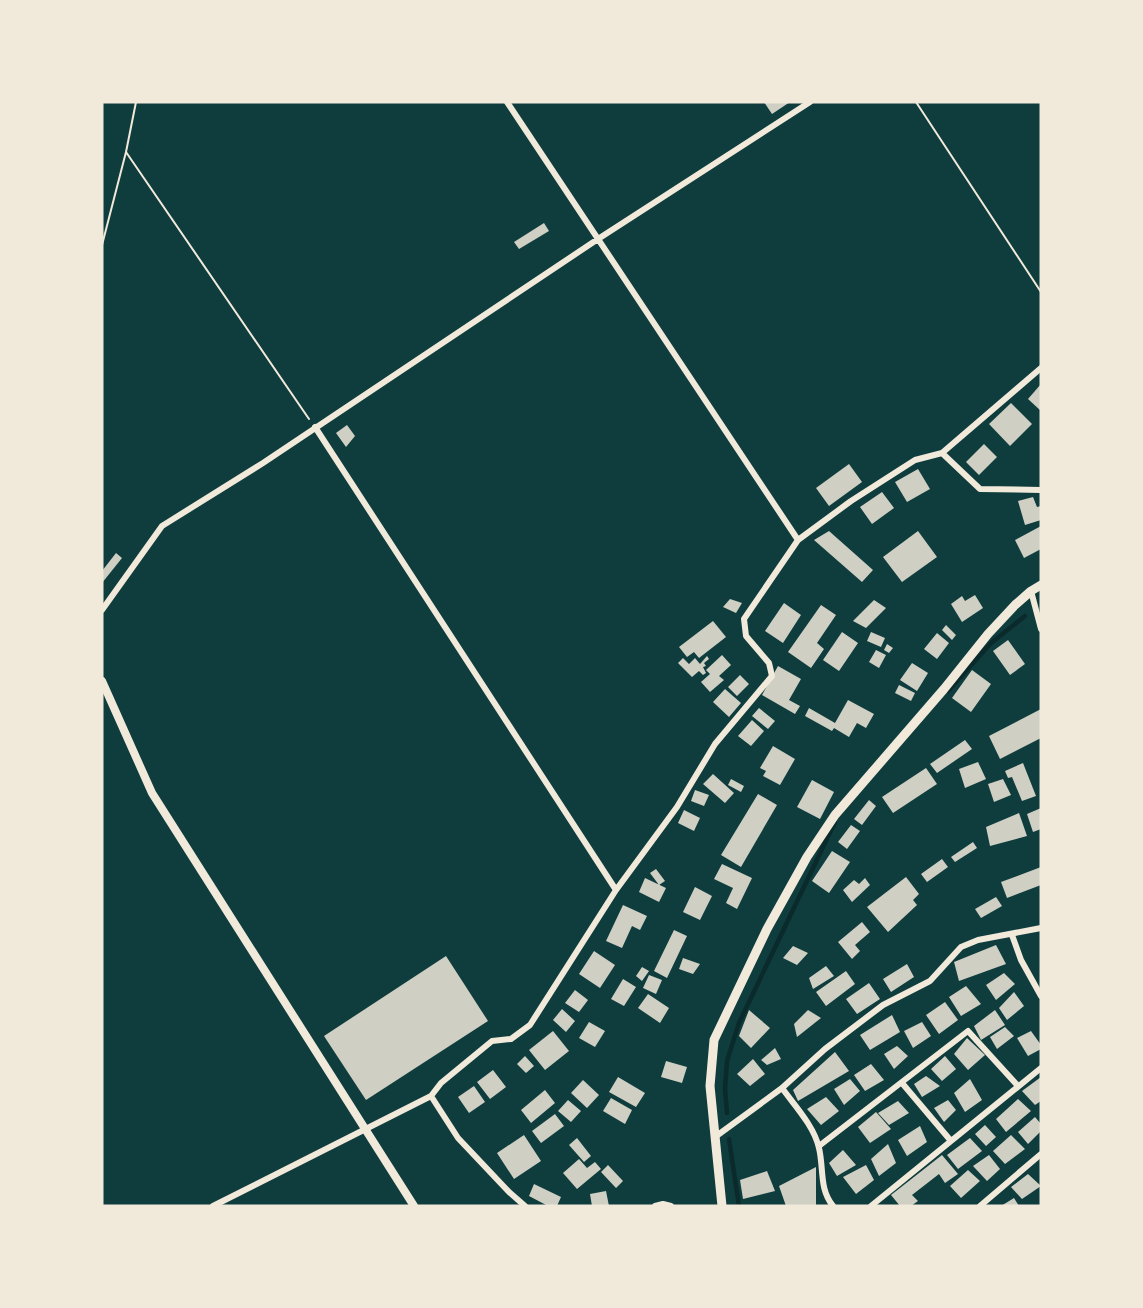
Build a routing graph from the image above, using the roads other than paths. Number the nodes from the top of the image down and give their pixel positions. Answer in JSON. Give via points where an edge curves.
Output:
{"nodes":[{"id":1,"x":507,"y":102,"type":"edge"},
{"id":2,"x":810,"y":102,"type":"edge"},
{"id":3,"x":598,"y":239,"type":"junction"},
{"id":4,"x":1041,"y":368,"type":"edge"},
{"id":5,"x":315,"y":427,"type":"junction"},
{"id":6,"x":942,"y":453,"type":"junction"},
{"id":7,"x":1041,"y":490,"type":"edge"},
{"id":8,"x":798,"y":540,"type":"junction"},
{"id":9,"x":1041,"y":585,"type":"edge"},
{"id":10,"x":1031,"y":591,"type":"junction"},
{"id":11,"x":102,"y":610,"type":"edge"},
{"id":12,"x":1041,"y":629,"type":"edge"},
{"id":13,"x":102,"y":681,"type":"edge"},
{"id":14,"x":616,"y":890,"type":"junction"},
{"id":15,"x":1041,"y":928,"type":"edge"},
{"id":16,"x":1012,"y":935,"type":"junction"},
{"id":17,"x":1041,"y":996,"type":"edge"},
{"id":18,"x":1041,"y":1068,"type":"edge"},
{"id":19,"x":902,"y":1083,"type":"junction"},
{"id":20,"x":1018,"y":1086,"type":"junction"},
{"id":21,"x":782,"y":1088,"type":"junction"},
{"id":22,"x":431,"y":1096,"type":"junction"},
{"id":23,"x":364,"y":1128,"type":"junction"},
{"id":24,"x":714,"y":1138,"type":"junction"},
{"id":25,"x":951,"y":1141,"type":"junction"},
{"id":26,"x":819,"y":1146,"type":"junction"},
{"id":27,"x":1041,"y":1154,"type":"edge"},
{"id":28,"x":213,"y":1206,"type":"edge"},
{"id":29,"x":414,"y":1206,"type":"edge"},
{"id":30,"x":525,"y":1206,"type":"edge"},
{"id":31,"x":655,"y":1206,"type":"edge"},
{"id":32,"x":670,"y":1206,"type":"edge"},
{"id":33,"x":722,"y":1206,"type":"edge"},
{"id":34,"x":833,"y":1206,"type":"edge"},
{"id":35,"x":871,"y":1206,"type":"edge"},
{"id":36,"x":980,"y":1206,"type":"edge"}],
"edges":[{"from":1,"to":3,"type":"street"},
{"from":2,"to":3,"type":"street"},
{"from":3,"to":5,"type":"street"},
{"from":3,"to":8,"type":"street"},
{"from":4,"to":6,"type":"street"},
{"from":5,"to":11,"type":"street","via":[[162,525]]},
{"from":5,"to":14,"type":"street"},
{"from":6,"to":7,"type":"street","via":[[980,489]]},
{"from":6,"to":8,"type":"street","via":[[915,460]]},
{"from":8,"to":14,"type":"street","via":[[744,619],[746,636],[769,663],[772,676],[715,744],[677,807]]},
{"from":9,"to":10,"type":"main road"},
{"from":10,"to":12,"type":"street"},
{"from":10,"to":24,"type":"main road","via":[[988,634],[835,815],[807,857],[767,929],[714,1041],[710,1086]]},
{"from":13,"to":23,"type":"street","via":[[152,793]]},
{"from":14,"to":22,"type":"street","via":[[530,1025],[511,1039],[492,1041]]},
{"from":15,"to":16,"type":"street"},
{"from":16,"to":17,"type":"street"},
{"from":16,"to":21,"type":"street","via":[[961,947],[930,981],[883,1005]]},
{"from":18,"to":20,"type":"street"},
{"from":19,"to":20,"type":"street","via":[[968,1031]]},
{"from":19,"to":25,"type":"street"},
{"from":19,"to":26,"type":"street"},
{"from":20,"to":25,"type":"street"},
{"from":21,"to":24,"type":"street"},
{"from":21,"to":26,"type":"street"},
{"from":22,"to":23,"type":"street"},
{"from":22,"to":30,"type":"street","via":[[458,1138]]},
{"from":23,"to":28,"type":"street"},
{"from":23,"to":29,"type":"street"},
{"from":24,"to":33,"type":"main road"},
{"from":25,"to":35,"type":"street"},
{"from":26,"to":34,"type":"street","via":[[825,1197]]},
{"from":27,"to":36,"type":"street"},
{"from":31,"to":32,"type":"street"}]}
